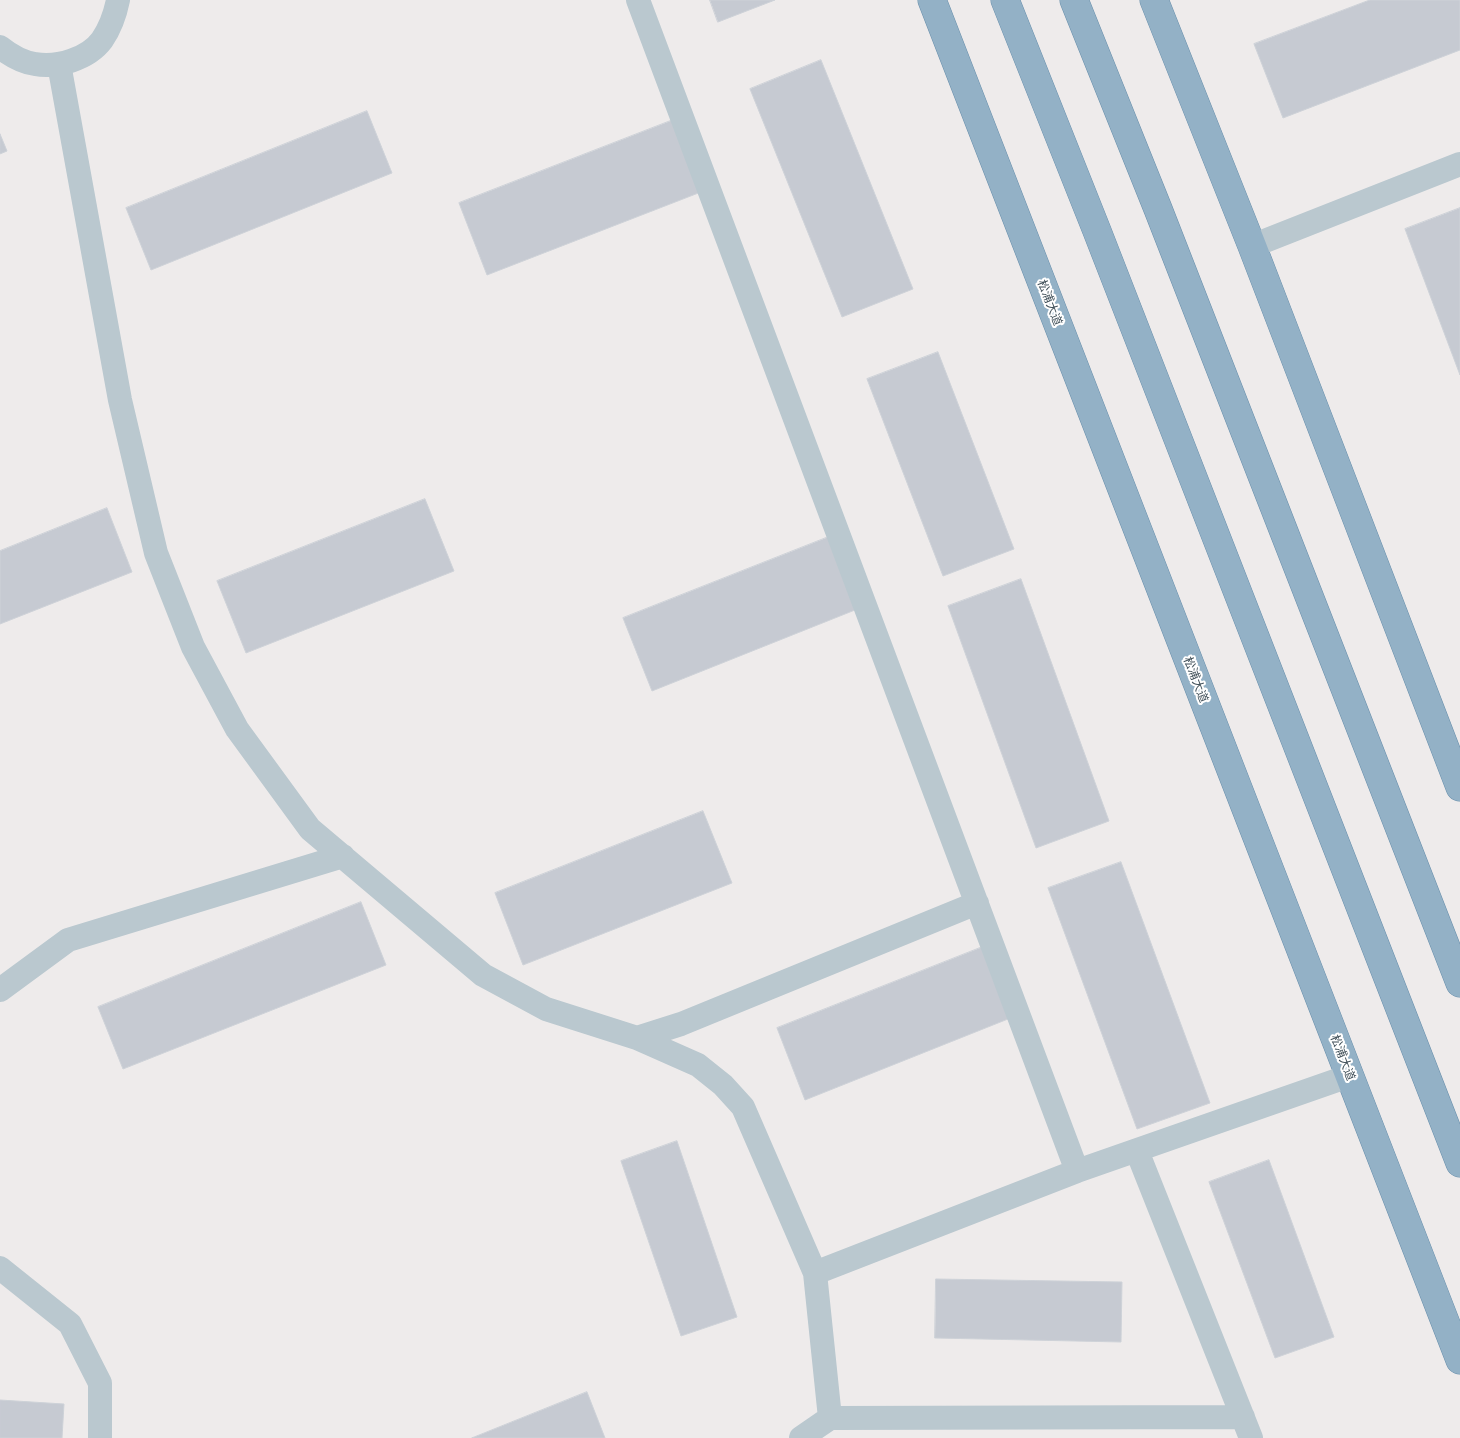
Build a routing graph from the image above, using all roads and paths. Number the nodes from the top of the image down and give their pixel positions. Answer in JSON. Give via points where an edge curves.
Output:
{"nodes":[{"id":1,"x":118,"y":0,"type":"edge"},
{"id":2,"x":638,"y":0,"type":"edge"},
{"id":3,"x":932,"y":0,"type":"edge"},
{"id":4,"x":1005,"y":0,"type":"edge"},
{"id":5,"x":1074,"y":0,"type":"edge"},
{"id":6,"x":1154,"y":0,"type":"edge"},
{"id":7,"x":0,"y":47,"type":"edge"},
{"id":8,"x":59,"y":64,"type":"junction"},
{"id":9,"x":1460,"y":164,"type":"edge"},
{"id":10,"x":1252,"y":246,"type":"junction"},
{"id":11,"x":1460,"y":787,"type":"edge"},
{"id":12,"x":343,"y":856,"type":"junction"},
{"id":13,"x":977,"y":903,"type":"junction"},
{"id":14,"x":1460,"y":983,"type":"edge"},
{"id":15,"x":0,"y":990,"type":"edge"},
{"id":16,"x":637,"y":1038,"type":"junction"},
{"id":17,"x":1349,"y":1076,"type":"junction"},
{"id":18,"x":1137,"y":1151,"type":"junction"},
{"id":19,"x":1460,"y":1163,"type":"edge"},
{"id":20,"x":1077,"y":1171,"type":"junction"},
{"id":21,"x":0,"y":1268,"type":"edge"},
{"id":22,"x":815,"y":1273,"type":"junction"},
{"id":23,"x":1460,"y":1360,"type":"edge"},
{"id":24,"x":830,"y":1418,"type":"junction"},
{"id":25,"x":1247,"y":1428,"type":"edge"},
{"id":26,"x":100,"y":1438,"type":"edge"},
{"id":27,"x":801,"y":1438,"type":"edge"}],
"edges":[{"from":1,"to":8,"type":"street","via":[[113,21],[101,42],[82,56]]},
{"from":2,"to":13,"type":"street"},
{"from":3,"to":17,"type":"highway","name":"松浦大道"},
{"from":4,"to":19,"type":"highway"},
{"from":5,"to":14,"type":"highway"},
{"from":6,"to":10,"type":"highway"},
{"from":7,"to":8,"type":"street","via":[[35,64]]},
{"from":8,"to":12,"type":"street","via":[[120,400],[156,553],[193,647],[237,729],[310,829]]},
{"from":9,"to":10,"type":"street"},
{"from":10,"to":11,"type":"highway"},
{"from":12,"to":15,"type":"street","via":[[68,940]]},
{"from":12,"to":16,"type":"street","via":[[483,976],[546,1009]]},
{"from":13,"to":16,"type":"street","via":[[681,1024]]},
{"from":13,"to":20,"type":"street"},
{"from":16,"to":22,"type":"street","via":[[698,1065],[742,1106]]},
{"from":17,"to":18,"type":"street"},
{"from":17,"to":23,"type":"highway","name":"松浦大道"},
{"from":18,"to":20,"type":"street"},
{"from":18,"to":25,"type":"street"},
{"from":20,"to":22,"type":"street"},
{"from":21,"to":26,"type":"street","via":[[70,1324],[100,1383]]},
{"from":22,"to":24,"type":"street"},
{"from":24,"to":25,"type":"street"},
{"from":24,"to":27,"type":"street"}]}
